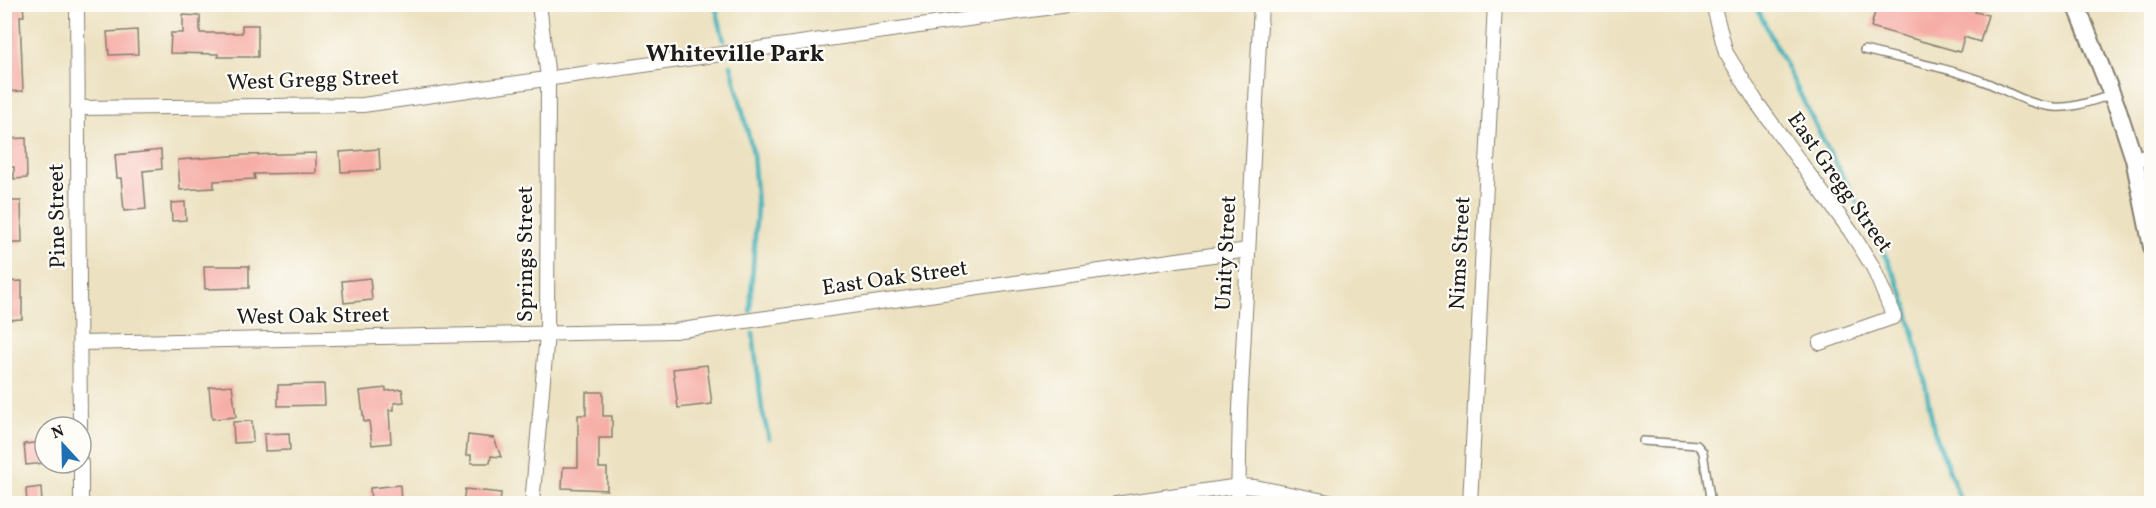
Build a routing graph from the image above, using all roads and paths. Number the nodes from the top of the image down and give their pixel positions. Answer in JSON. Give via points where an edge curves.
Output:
{"nodes":[{"id":1,"x":76,"y":4,"type":"edge"},
{"id":2,"x":539,"y":4,"type":"edge"},
{"id":3,"x":1074,"y":4,"type":"edge"},
{"id":4,"x":1260,"y":4,"type":"edge"},
{"id":5,"x":1495,"y":4,"type":"edge"},
{"id":6,"x":1713,"y":4,"type":"edge"},
{"id":7,"x":2076,"y":4,"type":"edge"},
{"id":8,"x":1864,"y":50,"type":"dead end"},
{"id":9,"x":548,"y":78,"type":"junction"},
{"id":10,"x":2112,"y":94,"type":"junction"},
{"id":11,"x":77,"y":108,"type":"junction"},
{"id":12,"x":2151,"y":156,"type":"edge"},
{"id":13,"x":2134,"y":159,"type":"junction"},
{"id":14,"x":2151,"y":247,"type":"edge"},
{"id":15,"x":1248,"y":250,"type":"junction"},
{"id":16,"x":547,"y":334,"type":"junction"},
{"id":17,"x":80,"y":343,"type":"junction"},
{"id":18,"x":1820,"y":343,"type":"dead end"},
{"id":19,"x":80,"y":415,"type":"edge"},
{"id":20,"x":1643,"y":441,"type":"dead end"},
{"id":21,"x":81,"y":475,"type":"edge"},
{"id":22,"x":1239,"y":486,"type":"junction"},
{"id":23,"x":81,"y":504,"type":"edge"},
{"id":24,"x":532,"y":504,"type":"edge"},
{"id":25,"x":1116,"y":504,"type":"edge"},
{"id":26,"x":1238,"y":504,"type":"edge"},
{"id":27,"x":1339,"y":504,"type":"edge"},
{"id":28,"x":1470,"y":504,"type":"edge"},
{"id":29,"x":1711,"y":504,"type":"edge"}],
"edges":[{"from":1,"to":11,"type":"street","name":"Pine Street"},
{"from":2,"to":9,"type":"street","name":"Springs Street"},
{"from":3,"to":9,"type":"street"},
{"from":4,"to":15,"type":"street","name":"Unity Street"},
{"from":5,"to":28,"type":"street","name":"Nims Street"},
{"from":6,"to":18,"type":"street","name":"East Gregg Street","via":[[1726,53],[1868,258],[1894,316]]},
{"from":7,"to":10,"type":"street"},
{"from":8,"to":10,"type":"lane","via":[[1962,74],[2022,100],[2054,107]]},
{"from":9,"to":11,"type":"street","name":"West Gregg Street","via":[[363,105]]},
{"from":9,"to":16,"type":"street","name":"Springs Street"},
{"from":10,"to":13,"type":"street"},
{"from":11,"to":17,"type":"street","name":"Pine Street"},
{"from":12,"to":13,"type":"street"},
{"from":13,"to":14,"type":"street"},
{"from":15,"to":16,"type":"street","name":"East Oak Street","via":[[674,331]]},
{"from":15,"to":22,"type":"street","name":"Unity Street"},
{"from":16,"to":17,"type":"street","name":"West Oak Street"},
{"from":16,"to":24,"type":"street","name":"Springs Street"},
{"from":17,"to":19,"type":"street","name":"Pine Street"},
{"from":20,"to":29,"type":"lane","via":[[1697,445],[1703,452]]},
{"from":21,"to":23,"type":"street"},
{"from":22,"to":25,"type":"street"},
{"from":22,"to":26,"type":"street","name":"Unity Street"},
{"from":22,"to":27,"type":"street"}]}
